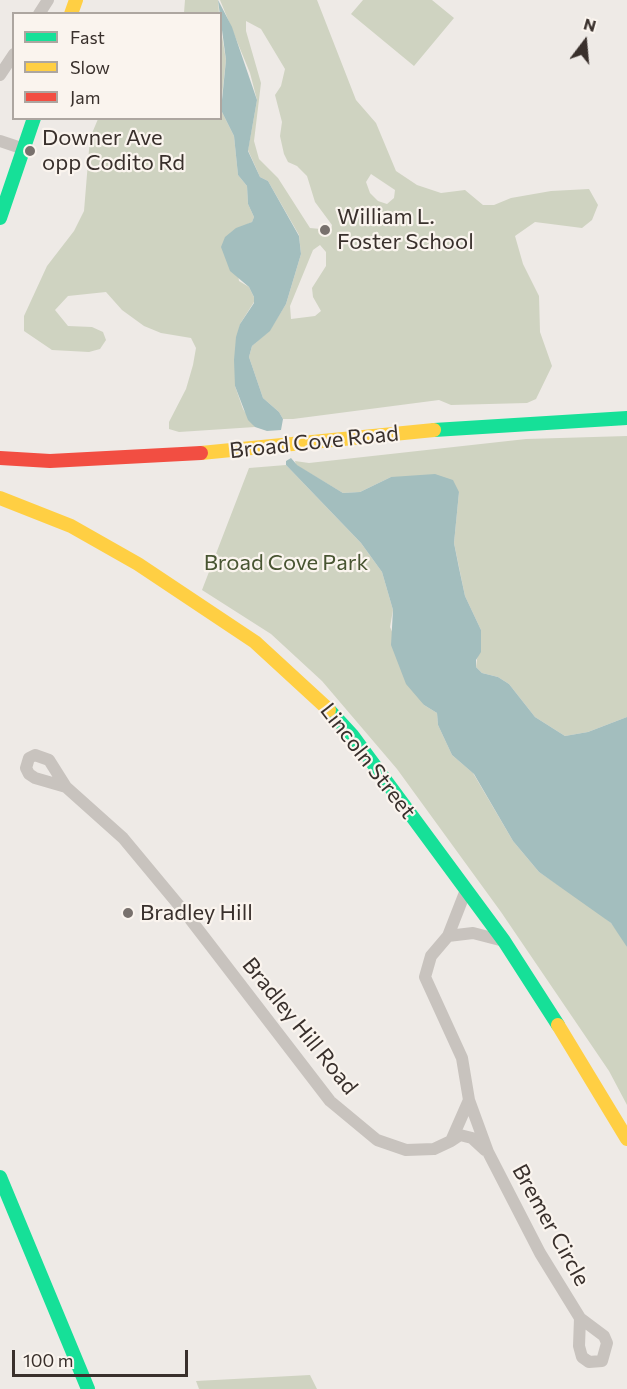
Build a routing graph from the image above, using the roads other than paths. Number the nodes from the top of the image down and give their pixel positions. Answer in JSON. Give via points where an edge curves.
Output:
{"nodes":[{"id":1,"x":12,"y":57,"type":"edge"},
{"id":2,"x":0,"y":75,"type":"edge"},
{"id":3,"x":33,"y":120,"type":"edge"},
{"id":4,"x":0,"y":141,"type":"edge"},
{"id":5,"x":24,"y":149,"type":"junction"},
{"id":6,"x":0,"y":218,"type":"edge"},
{"id":7,"x":627,"y":418,"type":"edge"},
{"id":8,"x":0,"y":458,"type":"edge"},
{"id":9,"x":0,"y":498,"type":"edge"},
{"id":10,"x":66,"y":787,"type":"dead end"},
{"id":11,"x":466,"y":890,"type":"junction"},
{"id":12,"x":448,"y":936,"type":"junction"},
{"id":13,"x":504,"y":941,"type":"junction"},
{"id":14,"x":470,"y":1100,"type":"junction"},
{"id":15,"x":627,"y":1139,"type":"edge"},
{"id":16,"x":451,"y":1141,"type":"junction"},
{"id":17,"x":488,"y":1152,"type":"junction"},
{"id":18,"x":0,"y":1177,"type":"edge"},
{"id":19,"x":580,"y":1318,"type":"dead end"},
{"id":20,"x":88,"y":1389,"type":"edge"}],
"edges":[{"from":1,"to":2,"type":"street"},
{"from":3,"to":5,"type":"main road"},
{"from":4,"to":5,"type":"street"},
{"from":5,"to":6,"type":"main road"},
{"from":7,"to":8,"type":"main road","name":"Broad Cove Road","via":[[481,425],[158,457],[51,461]]},
{"from":9,"to":11,"type":"main road","name":"Lincoln Street","via":[[105,544],[232,626],[280,663],[352,735]]},
{"from":10,"to":16,"type":"street","name":"Bradley Hill Road","via":[[140,857],[338,1108],[362,1130],[389,1146],[420,1151]]},
{"from":11,"to":12,"type":"street"},
{"from":11,"to":13,"type":"main road","name":"Lincoln Street"},
{"from":12,"to":13,"type":"street","via":[[473,933]]},
{"from":12,"to":14,"type":"street","via":[[431,956],[425,977],[462,1058]]},
{"from":13,"to":15,"type":"main road","name":"Lincoln Street"},
{"from":14,"to":16,"type":"street"},
{"from":14,"to":17,"type":"street","name":"Bremer Circle"},
{"from":16,"to":17,"type":"street","name":"Bremer Circle","via":[[460,1136],[472,1138]]},
{"from":17,"to":19,"type":"street","name":"Bremer Circle","via":[[540,1253]]},
{"from":18,"to":20,"type":"main road"}]}
